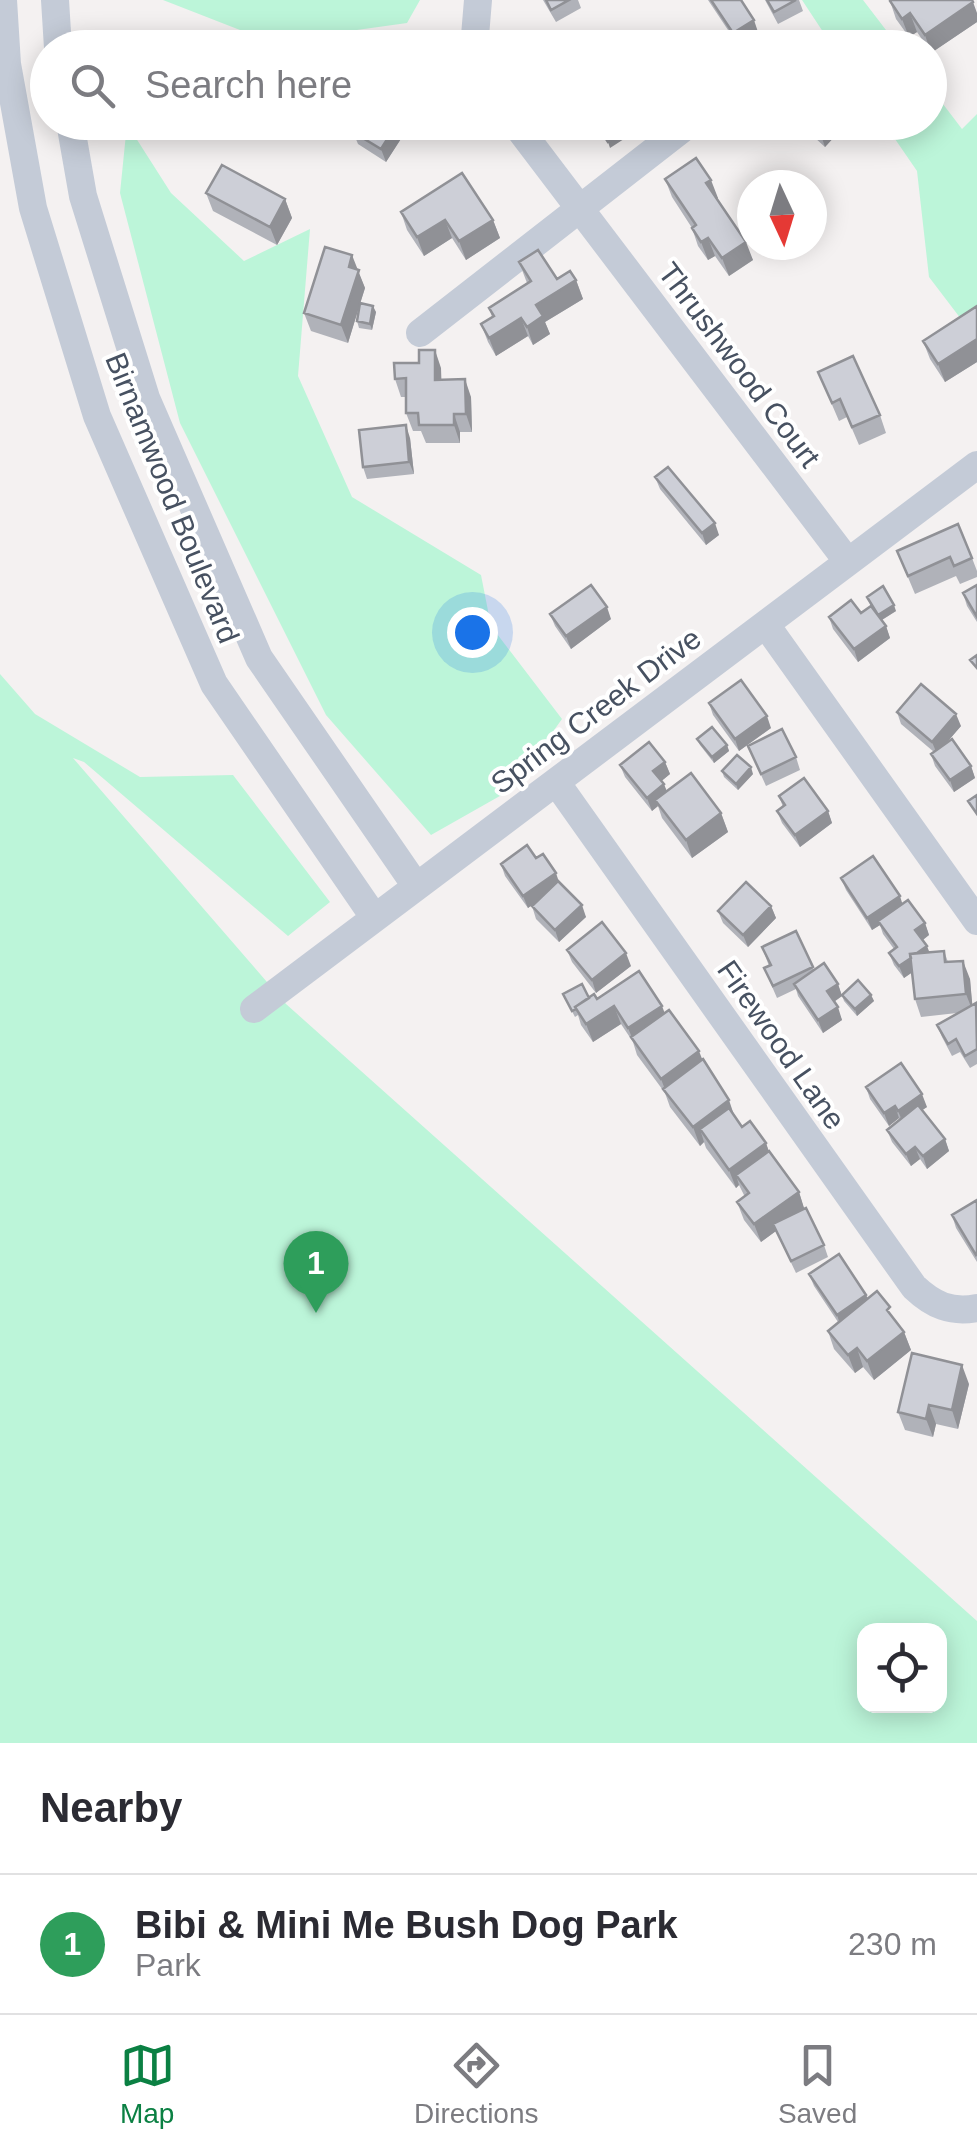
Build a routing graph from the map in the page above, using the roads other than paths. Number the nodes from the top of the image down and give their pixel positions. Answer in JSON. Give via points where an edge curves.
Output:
{"nodes":[{"id":1,"x":4,"y":0,"type":"edge"},
{"id":2,"x":55,"y":0,"type":"edge"},
{"id":3,"x":478,"y":0,"type":"edge"},
{"id":4,"x":57,"y":30,"type":"edge"},
{"id":5,"x":476,"y":30,"type":"edge"},
{"id":6,"x":73,"y":140,"type":"edge"},
{"id":7,"x":528,"y":140,"type":"edge"},
{"id":8,"x":667,"y":140,"type":"edge"},
{"id":9,"x":578,"y":207,"type":"junction"},
{"id":10,"x":420,"y":334,"type":"dead end"},
{"id":11,"x":977,"y":466,"type":"edge"},
{"id":12,"x":848,"y":562,"type":"junction"},
{"id":13,"x":766,"y":625,"type":"junction"},
{"id":14,"x":556,"y":782,"type":"junction"},
{"id":15,"x":416,"y":886,"type":"junction"},
{"id":16,"x":374,"y":918,"type":"junction"},
{"id":17,"x":977,"y":921,"type":"edge"},
{"id":18,"x":254,"y":1010,"type":"dead end"},
{"id":19,"x":977,"y":1308,"type":"edge"}],
"edges":[{"from":1,"to":16,"type":"street","name":"Birnamwood Boulevard","via":[[7,64],[32,208],[97,416],[214,684]]},
{"from":2,"to":4,"type":"street"},
{"from":3,"to":5,"type":"street"},
{"from":6,"to":15,"type":"street","name":"Birnamwood Boulevard","via":[[83,196],[146,398],[259,658]]},
{"from":7,"to":9,"type":"street","name":"Thrushwood Court"},
{"from":8,"to":9,"type":"street"},
{"from":9,"to":10,"type":"street"},
{"from":9,"to":12,"type":"street","name":"Thrushwood Court"},
{"from":11,"to":12,"type":"street","name":"Spring Creek Drive"},
{"from":12,"to":13,"type":"street","name":"Spring Creek Drive"},
{"from":13,"to":14,"type":"street","name":"Spring Creek Drive"},
{"from":13,"to":17,"type":"street"},
{"from":14,"to":15,"type":"street","name":"Spring Creek Drive"},
{"from":14,"to":19,"type":"street","name":"Firewood Lane","via":[[914,1287],[957,1312]]},
{"from":15,"to":16,"type":"street","name":"Spring Creek Drive"},
{"from":16,"to":18,"type":"street","name":"Spring Creek Drive"}]}
